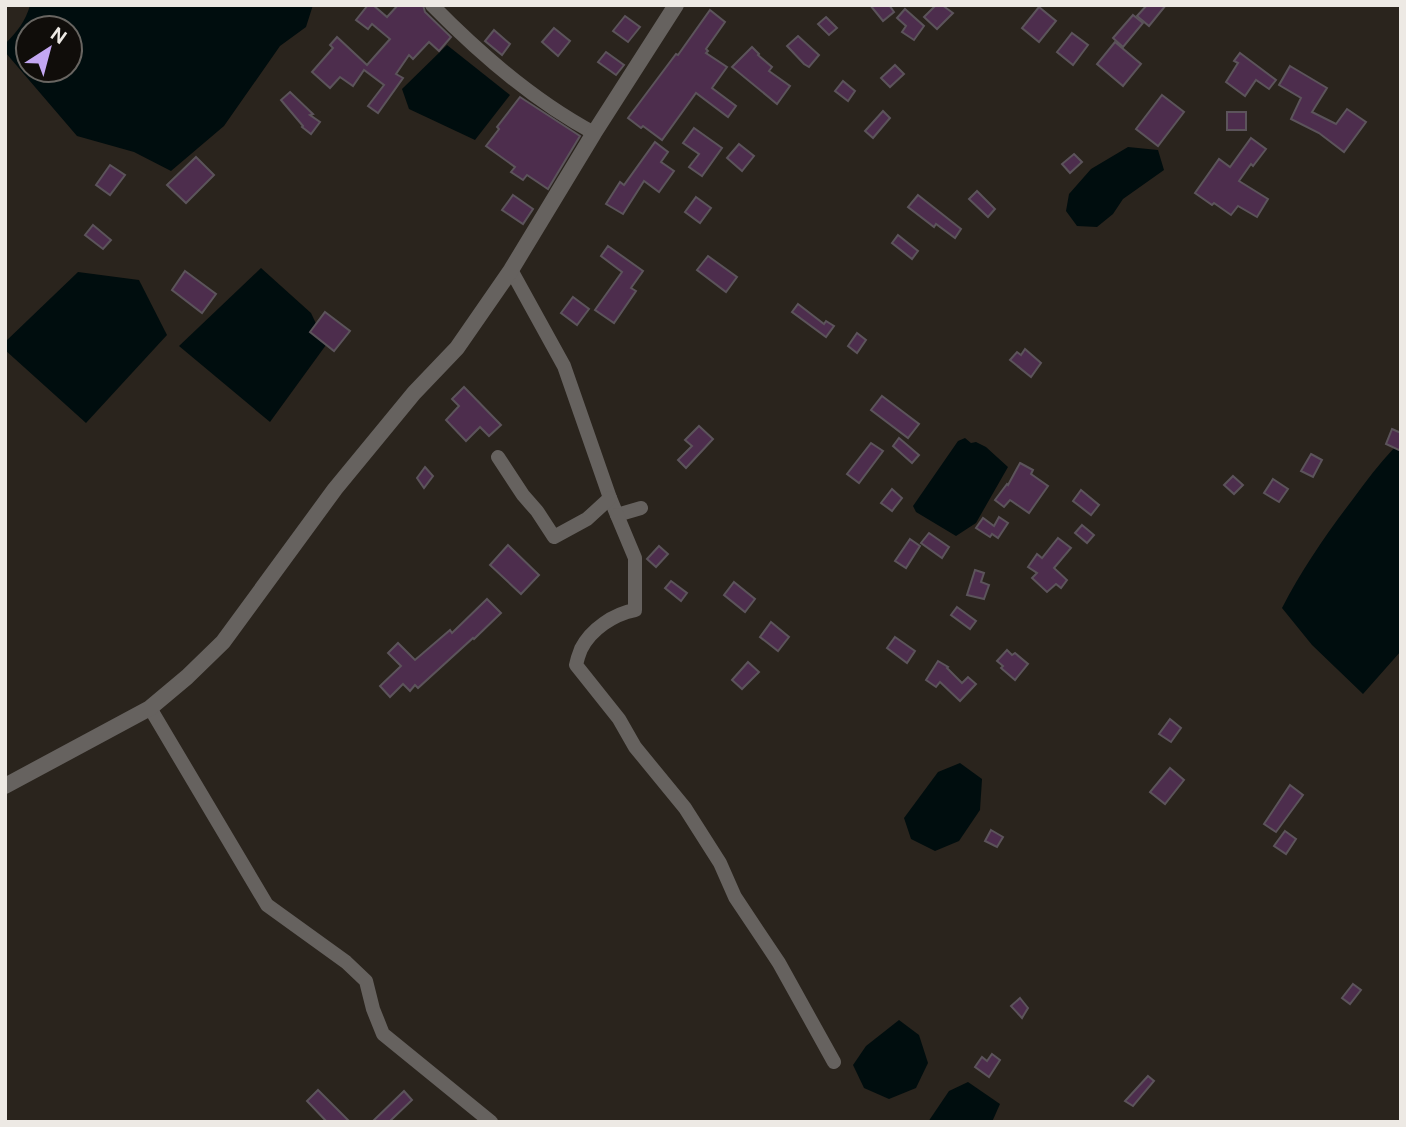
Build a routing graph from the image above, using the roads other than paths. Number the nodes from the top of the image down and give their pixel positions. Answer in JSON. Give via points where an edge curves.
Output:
{"nodes":[{"id":1,"x":432,"y":5,"type":"edge"},
{"id":2,"x":676,"y":5,"type":"edge"},
{"id":3,"x":594,"y":133,"type":"junction"},
{"id":4,"x":511,"y":270,"type":"junction"},
{"id":5,"x":498,"y":457,"type":"dead end"},
{"id":6,"x":610,"y":498,"type":"junction"},
{"id":7,"x":641,"y":508,"type":"dead end"},
{"id":8,"x":617,"y":515,"type":"junction"},
{"id":9,"x":150,"y":708,"type":"junction"},
{"id":10,"x":5,"y":786,"type":"edge"},
{"id":11,"x":834,"y":1062,"type":"dead end"},
{"id":12,"x":491,"y":1122,"type":"edge"}],
"edges":[{"from":1,"to":3,"type":"street","via":[[533,94]]},
{"from":2,"to":3,"type":"street"},
{"from":3,"to":4,"type":"street"},
{"from":4,"to":6,"type":"street","via":[[564,366]]},
{"from":4,"to":9,"type":"street","via":[[457,348],[335,489],[223,642]]},
{"from":5,"to":6,"type":"street","via":[[554,537],[587,519]]},
{"from":6,"to":8,"type":"street"},
{"from":7,"to":8,"type":"street"},
{"from":8,"to":11,"type":"street","via":[[635,558],[635,610],[595,629],[581,648],[576,665],[685,808]]},
{"from":9,"to":10,"type":"street"},
{"from":9,"to":12,"type":"street","via":[[267,905],[366,981],[383,1034]]}]}
